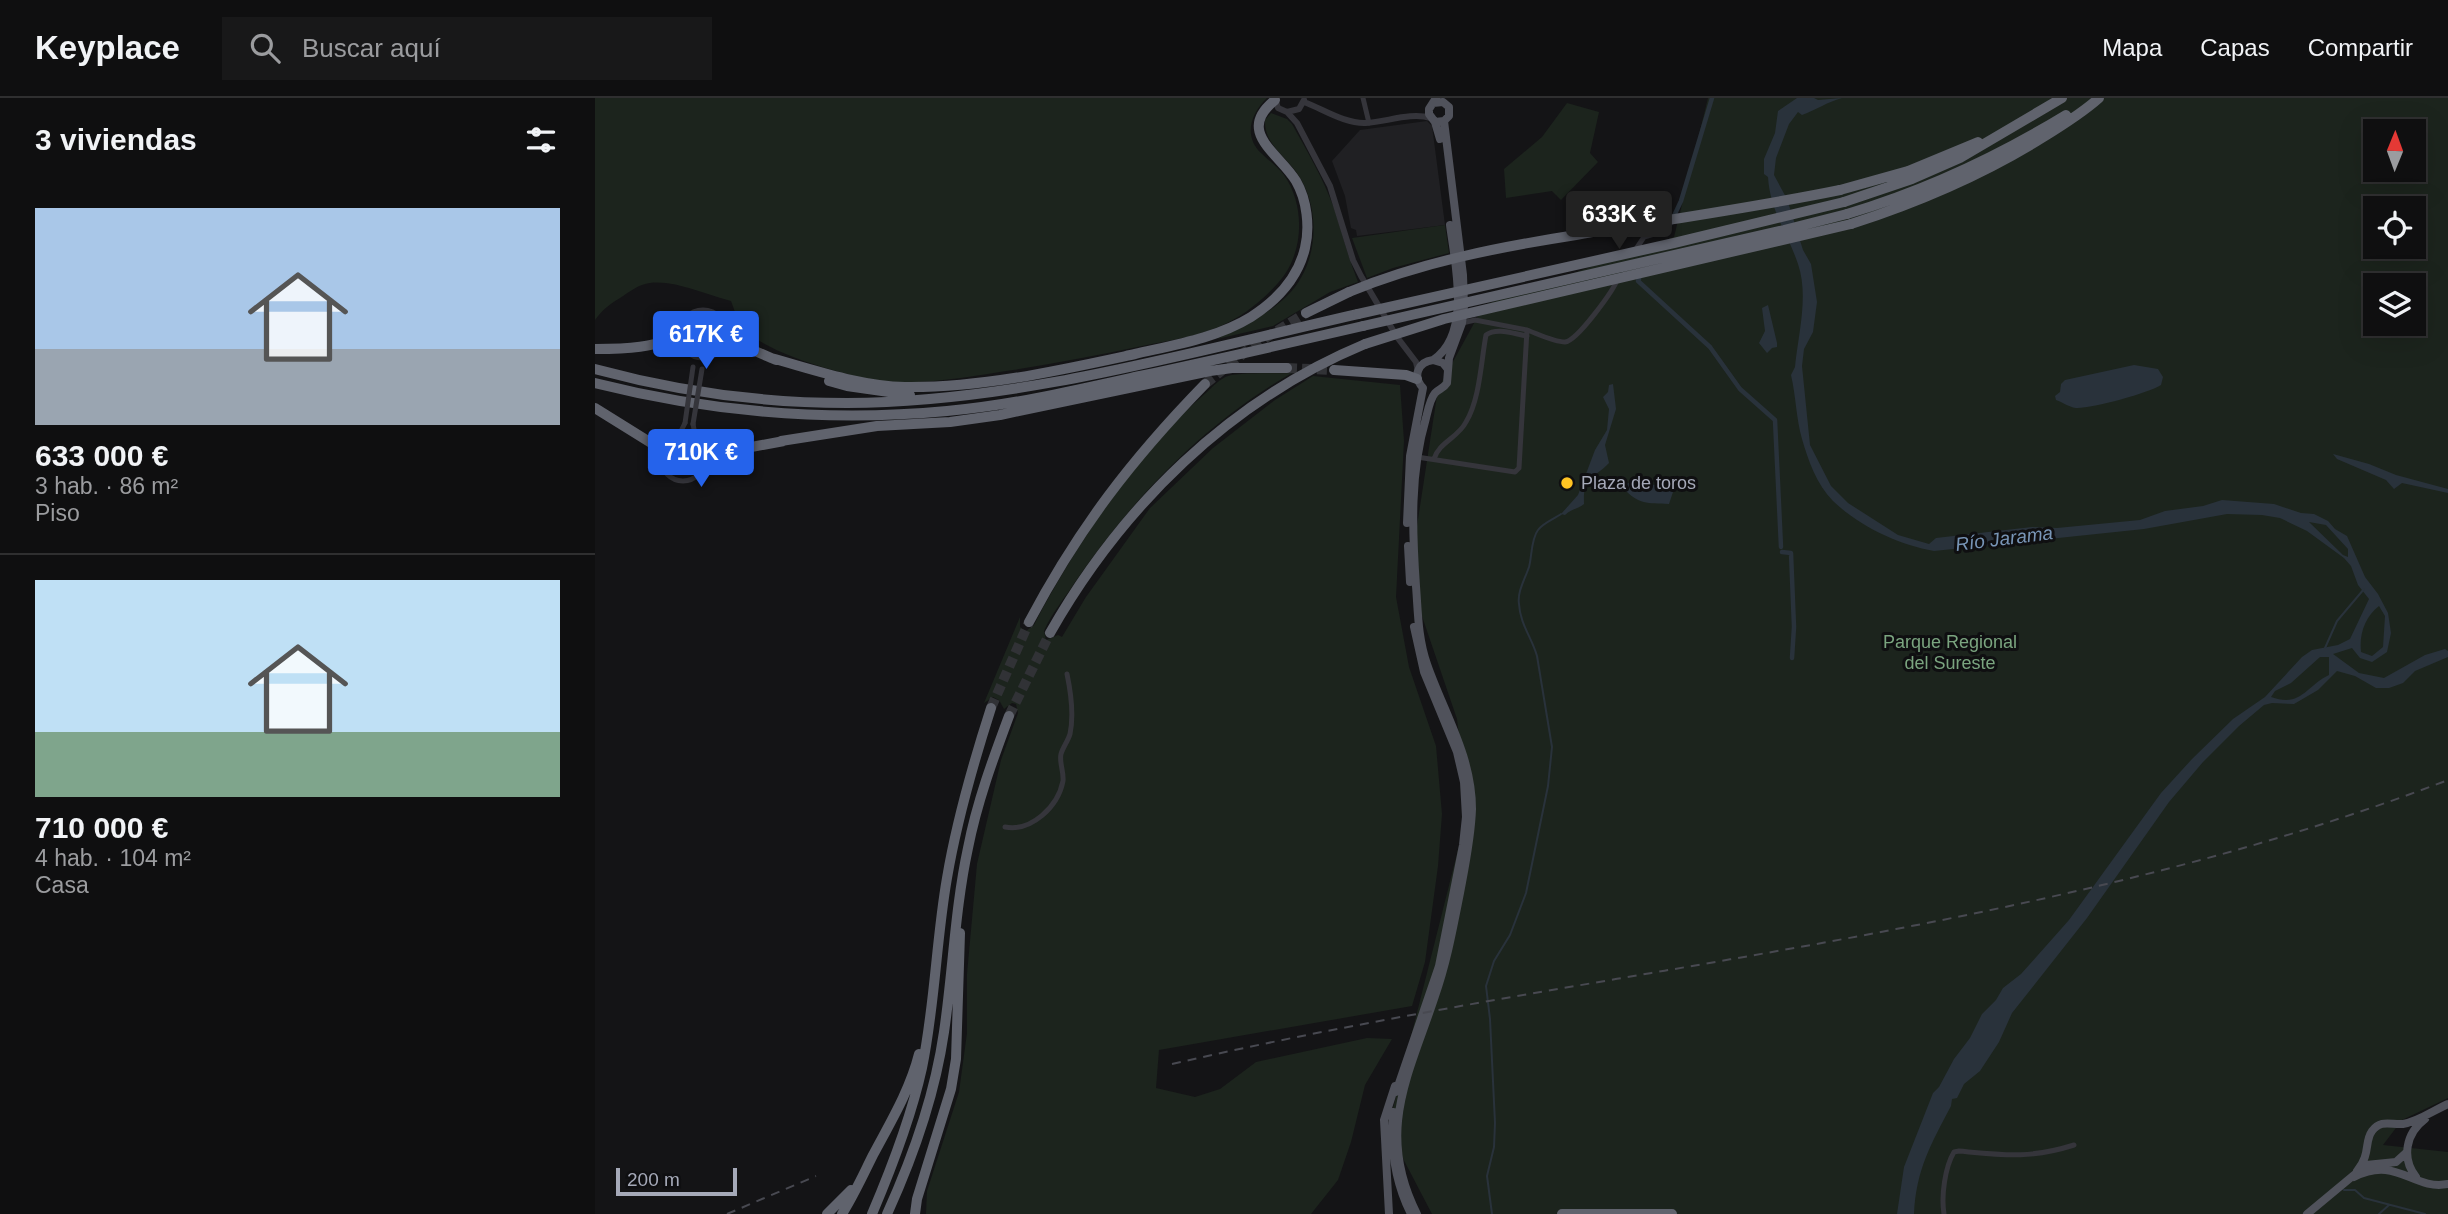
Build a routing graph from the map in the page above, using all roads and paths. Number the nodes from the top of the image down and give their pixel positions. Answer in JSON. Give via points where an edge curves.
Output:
{"nodes":[{"id":1,"x":1363,"y":98,"type":"edge"},
{"id":2,"x":2062,"y":98,"type":"edge"},
{"id":3,"x":2098,"y":98,"type":"edge"},
{"id":4,"x":1275,"y":99,"type":"edge"},
{"id":5,"x":1304,"y":100,"type":"edge"},
{"id":6,"x":1437,"y":109,"type":"edge"},
{"id":7,"x":1291,"y":112,"type":"junction"},
{"id":8,"x":1369,"y":123,"type":"junction"},
{"id":9,"x":2011,"y":128,"type":"junction"},
{"id":10,"x":1661,"y":232,"type":"dead end"},
{"id":11,"x":1464,"y":306,"type":"junction"},
{"id":12,"x":1306,"y":313,"type":"tunnel mouth"},
{"id":13,"x":1475,"y":320,"type":"junction"},
{"id":14,"x":1462,"y":323,"type":"junction"},
{"id":15,"x":679,"y":331,"type":"junction"},
{"id":16,"x":1527,"y":333,"type":"junction"},
{"id":17,"x":728,"y":334,"type":"junction"},
{"id":18,"x":595,"y":349,"type":"edge"},
{"id":19,"x":1408,"y":350,"type":"junction"},
{"id":20,"x":691,"y":355,"type":"junction"},
{"id":21,"x":709,"y":358,"type":"junction"},
{"id":22,"x":771,"y":358,"type":"junction"},
{"id":23,"x":1430,"y":360,"type":"junction"},
{"id":24,"x":1287,"y":368,"type":"tunnel mouth"},
{"id":25,"x":1447,"y":368,"type":"junction"},
{"id":26,"x":595,"y":369,"type":"edge"},
{"id":27,"x":1334,"y":370,"type":"tunnel mouth"},
{"id":28,"x":1419,"y":379,"type":"junction"},
{"id":29,"x":595,"y":383,"type":"edge"},
{"id":30,"x":1205,"y":384,"type":"tunnel mouth"},
{"id":31,"x":1436,"y":391,"type":"junction"},
{"id":32,"x":949,"y":397,"type":"junction"},
{"id":33,"x":595,"y":408,"type":"edge"},
{"id":34,"x":906,"y":414,"type":"junction"},
{"id":35,"x":678,"y":437,"type":"junction"},
{"id":36,"x":696,"y":440,"type":"junction"},
{"id":37,"x":781,"y":441,"type":"junction"},
{"id":38,"x":662,"y":454,"type":"junction"},
{"id":39,"x":1417,"y":457,"type":"junction"},
{"id":40,"x":1434,"y":460,"type":"junction"},
{"id":41,"x":705,"y":462,"type":"junction"},
{"id":42,"x":1029,"y":622,"type":"tunnel mouth"},
{"id":43,"x":1050,"y":633,"type":"tunnel mouth"},
{"id":44,"x":1067,"y":674,"type":"dead end"},
{"id":45,"x":991,"y":708,"type":"tunnel mouth"},
{"id":46,"x":1009,"y":716,"type":"tunnel mouth"},
{"id":47,"x":1005,"y":827,"type":"dead end"},
{"id":48,"x":968,"y":848,"type":"junction"},
{"id":49,"x":929,"y":1022,"type":"junction"},
{"id":50,"x":1400,"y":1074,"type":"junction"},
{"id":51,"x":2448,"y":1104,"type":"edge"},
{"id":52,"x":2395,"y":1124,"type":"junction"},
{"id":53,"x":2408,"y":1138,"type":"junction"},
{"id":54,"x":2074,"y":1145,"type":"dead end"},
{"id":55,"x":2368,"y":1147,"type":"junction"},
{"id":56,"x":2407,"y":1152,"type":"junction"},
{"id":57,"x":2382,"y":1162,"type":"junction"},
{"id":58,"x":2393,"y":1163,"type":"junction"},
{"id":59,"x":869,"y":1164,"type":"junction"},
{"id":60,"x":2357,"y":1171,"type":"junction"},
{"id":61,"x":2418,"y":1180,"type":"junction"},
{"id":62,"x":2343,"y":1182,"type":"junction"},
{"id":63,"x":2448,"y":1184,"type":"edge"},
{"id":64,"x":827,"y":1214,"type":"edge"},
{"id":65,"x":842,"y":1214,"type":"edge"},
{"id":66,"x":872,"y":1214,"type":"edge"},
{"id":67,"x":887,"y":1214,"type":"edge"},
{"id":68,"x":915,"y":1214,"type":"edge"},
{"id":69,"x":1389,"y":1214,"type":"edge"},
{"id":70,"x":1411,"y":1214,"type":"edge"},
{"id":71,"x":1417,"y":1214,"type":"edge"},
{"id":72,"x":1562,"y":1214,"type":"edge"},
{"id":73,"x":1672,"y":1214,"type":"edge"},
{"id":74,"x":1944,"y":1214,"type":"edge"},
{"id":75,"x":2307,"y":1214,"type":"edge"}],
"edges":[{"from":1,"to":8,"type":"street"},
{"from":2,"to":9,"type":"highway"},
{"from":3,"to":34,"type":"highway","bridge":true,"via":[[1967,169],[1847,214],[1039,398]]},
{"from":3,"to":43,"type":"highway","bridge":true,"via":[[2058,128],[1971,177],[1850,225],[1444,319],[1327,360],[1275,389],[1196,451],[1112,540]]},
{"from":4,"to":7,"type":"street","via":[[1279,108]]},
{"from":4,"to":22,"type":"highway","via":[[1262,112],[1260,136],[1298,184],[1307,236],[1293,277],[1249,318],[1210,335],[1082,366],[948,385],[876,384]]},
{"from":5,"to":7,"type":"street"},
{"from":5,"to":8,"type":"street","via":[[1355,122]]},
{"from":6,"to":8,"type":"street"},
{"from":6,"to":11,"type":"main road"},
{"from":6,"to":23,"type":"main road","via":[[1458,297],[1453,334],[1447,347]]},
{"from":7,"to":19,"type":"street","via":[[1335,198],[1361,276]]},
{"from":9,"to":12,"type":"highway","bridge":true,"via":[[1908,171],[1840,190],[1508,246],[1418,267]]},
{"from":9,"to":32,"type":"highway","bridge":true,"via":[[1960,158],[1844,202],[1082,376]]},
{"from":10,"to":16,"type":"street","via":[[1644,237],[1618,275],[1616,286],[1572,339]]},
{"from":11,"to":13,"type":"street"},
{"from":11,"to":14,"type":"main road"},
{"from":13,"to":14,"type":"street"},
{"from":13,"to":16,"type":"street"},
{"from":14,"to":25,"type":"main road"},
{"from":15,"to":17,"type":"street","via":[[686,316],[709,310],[723,319]]},
{"from":15,"to":18,"type":"highway","via":[[667,341]]},
{"from":15,"to":20,"type":"street","via":[[681,345]]},
{"from":16,"to":40,"type":"street","via":[[1486,335],[1482,372],[1469,416],[1437,450]]},
{"from":16,"to":40,"type":"street","via":[[1519,468],[1515,472]]},
{"from":17,"to":21,"type":"street","via":[[720,352]]},
{"from":17,"to":22,"type":"highway","via":[[734,342]]},
{"from":19,"to":23,"type":"street"},
{"from":19,"to":28,"type":"street"},
{"from":20,"to":21,"type":"street"},
{"from":20,"to":35,"type":"street","bridge":true,"via":[[685,424]]},
{"from":21,"to":36,"type":"street","bridge":true,"via":[[702,369],[693,424]]},
{"from":22,"to":32,"type":"highway","via":[[847,386]]},
{"from":23,"to":25,"type":"main road"},
{"from":23,"to":28,"type":"main road"},
{"from":24,"to":37,"type":"highway","via":[[1210,371],[1000,415],[877,426]]},
{"from":25,"to":31,"type":"main road","via":[[1447,383]]},
{"from":26,"to":32,"type":"highway","via":[[674,387],[793,401]]},
{"from":27,"to":28,"type":"highway"},
{"from":28,"to":31,"type":"main road"},
{"from":28,"to":50,"type":"main road","via":[[1407,498],[1414,631],[1424,672],[1457,752],[1466,817],[1439,966]]},
{"from":29,"to":34,"type":"highway","via":[[743,410]]},
{"from":30,"to":42,"type":"highway","via":[[1107,495],[1065,556]]},
{"from":31,"to":39,"type":"main road"},
{"from":33,"to":38,"type":"highway"},
{"from":34,"to":37,"type":"highway"},
{"from":35,"to":36,"type":"street"},
{"from":35,"to":38,"type":"street","via":[[667,443]]},
{"from":36,"to":41,"type":"street","via":[[704,450]]},
{"from":37,"to":41,"type":"highway","via":[[719,453]]},
{"from":38,"to":41,"type":"street","via":[[665,471],[681,481],[694,478]]},
{"from":39,"to":40,"type":"street"},
{"from":39,"to":71,"type":"main road","via":[[1413,524],[1419,630],[1426,662],[1464,756],[1472,810],[1444,968],[1399,1104],[1399,1156]]},
{"from":44,"to":47,"type":"street","via":[[1070,733],[1060,757],[1063,782],[1058,795],[1030,824]]},
{"from":45,"to":49,"type":"highway","via":[[958,819],[941,912]]},
{"from":46,"to":48,"type":"highway"},
{"from":48,"to":67,"type":"highway","via":[[937,1068]]},
{"from":48,"to":68,"type":"highway","via":[[956,1059]]},
{"from":49,"to":59,"type":"highway","via":[[912,1077]]},
{"from":49,"to":66,"type":"highway","via":[[915,1096]]},
{"from":50,"to":69,"type":"main road","via":[[1384,1120]]},
{"from":50,"to":70,"type":"main road","via":[[1392,1156]]},
{"from":51,"to":52,"type":"main road","via":[[2415,1121]]},
{"from":51,"to":53,"type":"main road","via":[[2421,1121]]},
{"from":52,"to":53,"type":"main road"},
{"from":52,"to":55,"type":"main road","via":[[2376,1127]]},
{"from":53,"to":56,"type":"main road"},
{"from":54,"to":74,"type":"street","via":[[2013,1156],[1954,1152],[1945,1185]]},
{"from":55,"to":57,"type":"main road"},
{"from":55,"to":60,"type":"main road"},
{"from":56,"to":58,"type":"main road"},
{"from":56,"to":61,"type":"main road","via":[[2409,1167]]},
{"from":57,"to":58,"type":"main road"},
{"from":57,"to":60,"type":"main road","via":[[2366,1164]]},
{"from":58,"to":61,"type":"main road"},
{"from":59,"to":64,"type":"highway"},
{"from":59,"to":65,"type":"highway"},
{"from":60,"to":62,"type":"main road"},
{"from":61,"to":62,"type":"main road","via":[[2385,1170],[2361,1173]]},
{"from":61,"to":63,"type":"main road"},
{"from":62,"to":75,"type":"main road"},
{"from":72,"to":73,"type":"highway"}]}
